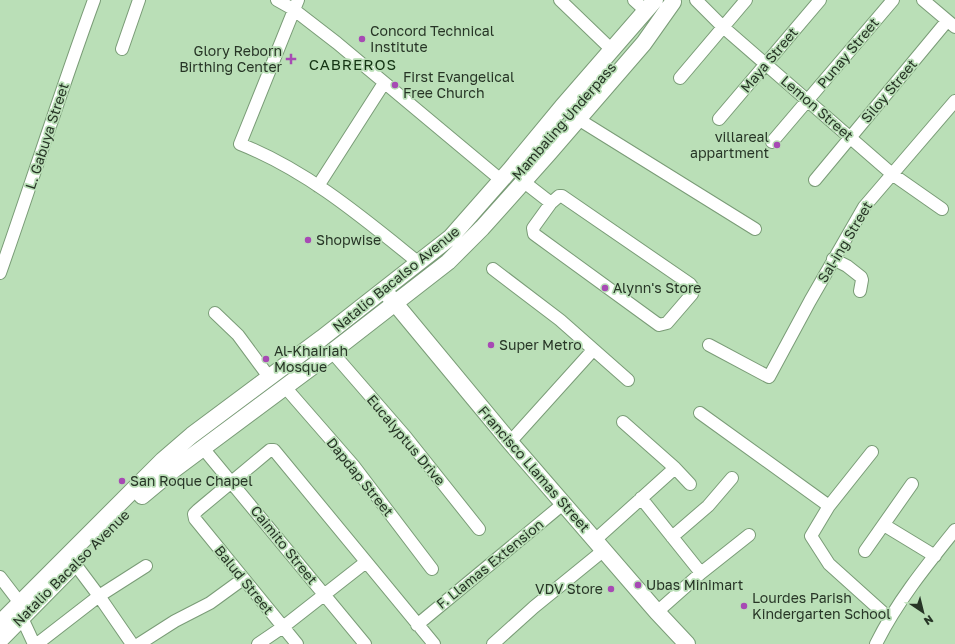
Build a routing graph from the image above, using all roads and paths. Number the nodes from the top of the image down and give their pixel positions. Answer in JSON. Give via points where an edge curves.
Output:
{"nodes":[{"id":1,"x":94,"y":0,"type":"edge"},
{"id":2,"x":138,"y":0,"type":"edge"},
{"id":3,"x":277,"y":0,"type":"edge"},
{"id":4,"x":560,"y":0,"type":"edge"},
{"id":5,"x":696,"y":0,"type":"edge"},
{"id":6,"x":746,"y":0,"type":"edge"},
{"id":7,"x":820,"y":0,"type":"edge"},
{"id":8,"x":893,"y":0,"type":"edge"},
{"id":9,"x":923,"y":0,"type":"edge"},
{"id":10,"x":669,"y":1,"type":"edge"},
{"id":11,"x":645,"y":3,"type":"edge"},
{"id":12,"x":295,"y":5,"type":"edge"},
{"id":13,"x":951,"y":24,"type":"edge"},
{"id":14,"x":723,"y":27,"type":"junction"},
{"id":15,"x":636,"y":36,"type":"joint"},
{"id":16,"x":122,"y":49,"type":"dead end"},
{"id":17,"x":611,"y":49,"type":"junction"},
{"id":18,"x":766,"y":64,"type":"junction"},
{"id":19,"x":680,"y":78,"type":"dead end"},
{"id":20,"x":384,"y":83,"type":"junction"},
{"id":21,"x":808,"y":100,"type":"junction"},
{"id":22,"x":955,"y":101,"type":"edge"},
{"id":23,"x":578,"y":119,"type":"junction"},
{"id":24,"x":719,"y":119,"type":"dead end"},
{"id":25,"x":851,"y":137,"type":"junction"},
{"id":26,"x":772,"y":142,"type":"dead end"},
{"id":27,"x":892,"y":174,"type":"junction"},
{"id":28,"x":500,"y":180,"type":"junction"},
{"id":29,"x":815,"y":180,"type":"dead end"},
{"id":30,"x":524,"y":182,"type":"junction"},
{"id":31,"x":318,"y":186,"type":"junction"},
{"id":32,"x":551,"y":203,"type":"junction"},
{"id":33,"x":492,"y":205,"type":"tunnel mouth"},
{"id":34,"x":942,"y":209,"type":"dead end"},
{"id":35,"x":755,"y":229,"type":"dead end"},
{"id":36,"x":833,"y":259,"type":"junction"},
{"id":37,"x":419,"y":263,"type":"junction"},
{"id":38,"x":494,"y":269,"type":"dead end"},
{"id":39,"x":0,"y":273,"type":"edge"},
{"id":40,"x":385,"y":290,"type":"junction"},
{"id":41,"x":860,"y":291,"type":"dead end"},
{"id":42,"x":395,"y":303,"type":"junction"},
{"id":43,"x":215,"y":312,"type":"dead end"},
{"id":44,"x":347,"y":330,"type":"tunnel mouth"},
{"id":45,"x":709,"y":345,"type":"dead end"},
{"id":46,"x":593,"y":350,"type":"junction"},
{"id":47,"x":332,"y":352,"type":"junction"},
{"id":48,"x":269,"y":377,"type":"junction"},
{"id":49,"x":628,"y":380,"type":"dead end"},
{"id":50,"x":285,"y":386,"type":"junction"},
{"id":51,"x":700,"y":413,"type":"dead end"},
{"id":52,"x":623,"y":422,"type":"dead end"},
{"id":53,"x":510,"y":442,"type":"junction"},
{"id":54,"x":202,"y":447,"type":"junction"},
{"id":55,"x":872,"y":452,"type":"dead end"},
{"id":56,"x":675,"y":468,"type":"junction"},
{"id":57,"x":732,"y":478,"type":"dead end"},
{"id":58,"x":232,"y":481,"type":"junction"},
{"id":59,"x":690,"y":484,"type":"dead end"},
{"id":60,"x":912,"y":484,"type":"dead end"},
{"id":61,"x":139,"y":492,"type":"junction"},
{"id":62,"x":641,"y":498,"type":"junction"},
{"id":63,"x":563,"y":504,"type":"junction"},
{"id":64,"x":829,"y":506,"type":"junction"},
{"id":65,"x":884,"y":525,"type":"junction"},
{"id":66,"x":479,"y":529,"type":"dead end"},
{"id":67,"x":955,"y":530,"type":"edge"},
{"id":68,"x":749,"y":535,"type":"dead end"},
{"id":69,"x":672,"y":537,"type":"junction"},
{"id":70,"x":600,"y":545,"type":"junction"},
{"id":71,"x":866,"y":551,"type":"dead end"},
{"id":72,"x":935,"y":556,"type":"junction"},
{"id":73,"x":366,"y":562,"type":"junction"},
{"id":74,"x":75,"y":564,"type":"junction"},
{"id":75,"x":146,"y":566,"type":"dead end"},
{"id":76,"x":432,"y":569,"type":"dead end"},
{"id":77,"x":701,"y":573,"type":"junction"},
{"id":78,"x":0,"y":577,"type":"edge"},
{"id":79,"x":243,"y":579,"type":"junction"},
{"id":80,"x":325,"y":594,"type":"junction"},
{"id":81,"x":99,"y":596,"type":"junction"},
{"id":82,"x":21,"y":610,"type":"junction"},
{"id":83,"x":657,"y":612,"type":"junction"},
{"id":84,"x":890,"y":618,"type":"junction"},
{"id":85,"x":0,"y":623,"type":"edge"},
{"id":86,"x":417,"y":625,"type":"junction"},
{"id":87,"x":283,"y":627,"type":"junction"},
{"id":88,"x":0,"y":640,"type":"edge"},
{"id":89,"x":34,"y":644,"type":"edge"},
{"id":90,"x":37,"y":644,"type":"edge"},
{"id":91,"x":132,"y":644,"type":"edge"},
{"id":92,"x":139,"y":644,"type":"edge"},
{"id":93,"x":258,"y":644,"type":"edge"},
{"id":94,"x":297,"y":644,"type":"edge"},
{"id":95,"x":365,"y":644,"type":"edge"},
{"id":96,"x":434,"y":644,"type":"edge"},
{"id":97,"x":492,"y":644,"type":"edge"},
{"id":98,"x":687,"y":644,"type":"edge"},
{"id":99,"x":876,"y":644,"type":"edge"}],
"edges":[{"from":1,"to":39,"type":"street","name":"L. Gabuya Street"},
{"from":2,"to":16,"type":"street"},
{"from":3,"to":12,"type":"street"},
{"from":4,"to":17,"type":"street"},
{"from":5,"to":14,"type":"street","name":"Lemon Street"},
{"from":6,"to":14,"type":"street"},
{"from":7,"to":18,"type":"street","name":"Maya Street"},
{"from":8,"to":21,"type":"street","name":"Punay Street"},
{"from":9,"to":13,"type":"street"},
{"from":10,"to":15,"type":"main road","name":"Natalio Bacalso Avenue"},
{"from":10,"to":23,"type":"main road","name":"Natalio Bacalso Avenue","via":[[644,43]]},
{"from":11,"to":17,"type":"main road","name":"Natalio Bacalso Avenue"},
{"from":12,"to":20,"type":"street"},
{"from":12,"to":31,"type":"street","via":[[240,144],[264,153]]},
{"from":13,"to":25,"type":"street","name":"Siloy Street"},
{"from":14,"to":18,"type":"street","name":"Lemon Street"},
{"from":14,"to":19,"type":"street"},
{"from":15,"to":33,"type":"main road","name":"Mambaling Underpass"},
{"from":17,"to":28,"type":"main road","name":"Natalio Bacalso Avenue"},
{"from":18,"to":21,"type":"street","name":"Lemon Street"},
{"from":18,"to":24,"type":"street","name":"Maya Street"},
{"from":20,"to":28,"type":"street"},
{"from":20,"to":31,"type":"street"},
{"from":21,"to":25,"type":"street","name":"Lemon Street"},
{"from":21,"to":26,"type":"street","name":"Punay Street"},
{"from":22,"to":27,"type":"street","name":"Sal-ing Street"},
{"from":23,"to":30,"type":"main road","name":"Natalio Bacalso Avenue"},
{"from":23,"to":35,"type":"street"},
{"from":25,"to":27,"type":"street","name":"Lemon Street"},
{"from":25,"to":29,"type":"street","name":"Siloy Street"},
{"from":27,"to":34,"type":"street","name":"Lemon Street"},
{"from":27,"to":36,"type":"street","name":"Sal-ing Street","via":[[864,207]]},
{"from":28,"to":37,"type":"main road","name":"Natalio Bacalso Avenue","via":[[451,237]]},
{"from":30,"to":32,"type":"street"},
{"from":30,"to":42,"type":"main road","name":"Natalio Bacalso Avenue","via":[[448,262]]},
{"from":31,"to":37,"type":"street","via":[[346,204]]},
{"from":32,"to":32,"type":"street","via":[[533,228],[534,234],[660,325],[667,324],[692,294],[693,288],[690,284],[562,196]]},
{"from":36,"to":41,"type":"street","via":[[861,277]]},
{"from":36,"to":45,"type":"street","name":"Sal-ing Street","via":[[769,377]]},
{"from":37,"to":40,"type":"main road","name":"Natalio Bacalso Avenue"},
{"from":38,"to":46,"type":"street","via":[[560,320]]},
{"from":40,"to":42,"type":"main road","name":"Francisco Llamas Street"},
{"from":40,"to":48,"type":"main road","name":"Natalio Bacalso Avenue"},
{"from":42,"to":47,"type":"main road","name":"Natalio Bacalso Avenue"},
{"from":42,"to":53,"type":"main road","name":"Francisco Llamas Street"},
{"from":43,"to":48,"type":"street","via":[[238,336]]},
{"from":44,"to":61,"type":"main road","name":"Natalio Bacalso Avenue","via":[[199,440]]},
{"from":46,"to":49,"type":"street"},
{"from":46,"to":53,"type":"street"},
{"from":47,"to":50,"type":"main road","name":"Natalio Bacalso Avenue"},
{"from":47,"to":66,"type":"street","name":"Eucalyptus Drive","via":[[405,436]]},
{"from":48,"to":61,"type":"main road","name":"Natalio Bacalso Avenue","via":[[163,460]]},
{"from":50,"to":54,"type":"main road","name":"Natalio Bacalso Avenue"},
{"from":50,"to":76,"type":"street","name":"Dapdap Street","via":[[353,465]]},
{"from":51,"to":64,"type":"street"},
{"from":52,"to":56,"type":"street"},
{"from":53,"to":63,"type":"main road","name":"Francisco Llamas Street"},
{"from":54,"to":58,"type":"street","name":"Caimito Street"},
{"from":54,"to":61,"type":"main road","name":"Natalio Bacalso Avenue","via":[[172,471]]},
{"from":55,"to":64,"type":"street"},
{"from":56,"to":59,"type":"street"},
{"from":56,"to":62,"type":"street"},
{"from":57,"to":69,"type":"street","via":[[708,506]]},
{"from":58,"to":73,"type":"street","via":[[270,450],[274,450]]},
{"from":58,"to":79,"type":"street","name":"Balud Street","via":[[194,514],[195,519]]},
{"from":58,"to":80,"type":"street","name":"Caimito Street"},
{"from":60,"to":65,"type":"street"},
{"from":61,"to":74,"type":"main road","name":"Natalio Bacalso Avenue"},
{"from":61,"to":82,"type":"main road","name":"Natalio Bacalso Avenue"},
{"from":62,"to":69,"type":"street"},
{"from":62,"to":70,"type":"street"},
{"from":63,"to":70,"type":"main road","name":"Francisco Llamas Street"},
{"from":63,"to":86,"type":"street","name":"F. Llamas Extension"},
{"from":64,"to":84,"type":"street","via":[[811,536],[829,564]]},
{"from":65,"to":71,"type":"street"},
{"from":65,"to":72,"type":"street"},
{"from":67,"to":72,"type":"street"},
{"from":68,"to":77,"type":"street"},
{"from":69,"to":77,"type":"street"},
{"from":70,"to":83,"type":"main road","name":"Francisco Llamas Street"},
{"from":70,"to":97,"type":"street"},
{"from":72,"to":84,"type":"street"},
{"from":73,"to":80,"type":"street"},
{"from":73,"to":86,"type":"street"},
{"from":74,"to":81,"type":"street"},
{"from":74,"to":82,"type":"main road","name":"Natalio Bacalso Avenue"},
{"from":75,"to":81,"type":"street"},
{"from":77,"to":83,"type":"street"},
{"from":78,"to":82,"type":"street"},
{"from":79,"to":87,"type":"street","name":"Balud Street"},
{"from":79,"to":92,"type":"street","via":[[210,604]]},
{"from":80,"to":87,"type":"street"},
{"from":80,"to":95,"type":"street","name":"Caimito Street"},
{"from":81,"to":90,"type":"street"},
{"from":81,"to":91,"type":"street"},
{"from":82,"to":85,"type":"main road","name":"Natalio Bacalso Avenue"},
{"from":82,"to":88,"type":"main road","name":"Natalio Bacalso Avenue"},
{"from":82,"to":89,"type":"street"},
{"from":83,"to":98,"type":"main road","name":"Francisco Llamas Street"},
{"from":84,"to":99,"type":"street"},
{"from":86,"to":96,"type":"street"},
{"from":87,"to":93,"type":"street"},
{"from":87,"to":94,"type":"street","name":"Balud Street"}]}
